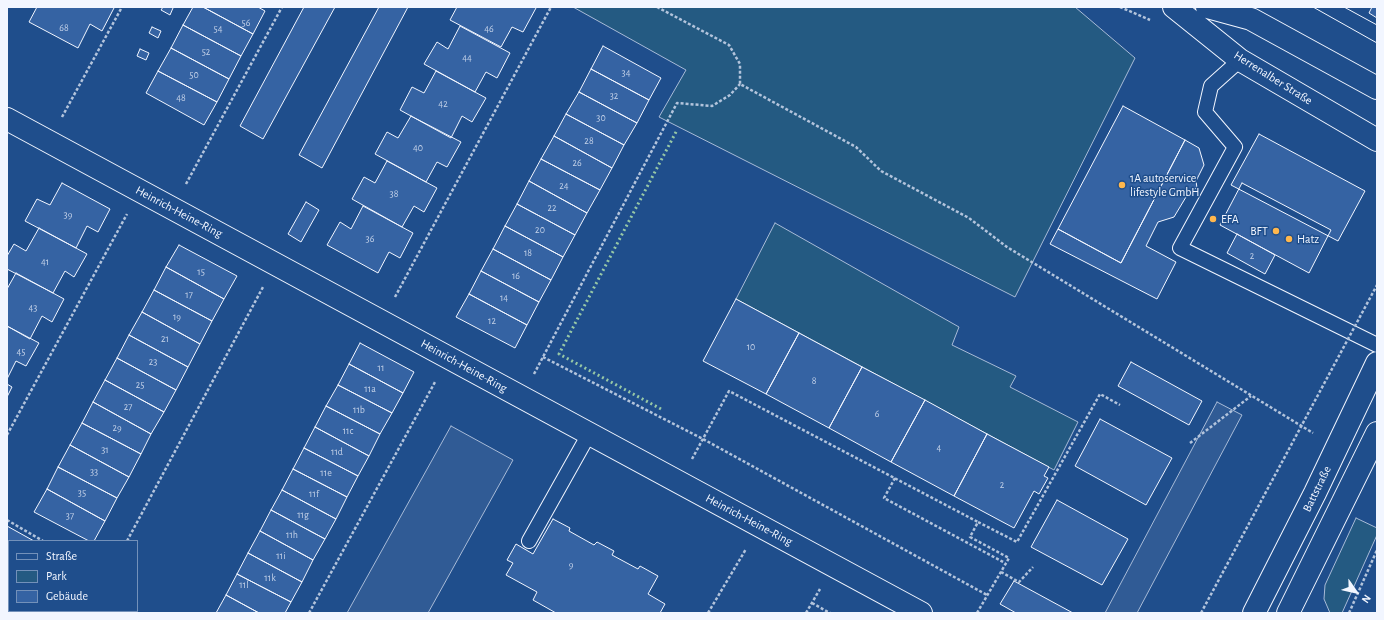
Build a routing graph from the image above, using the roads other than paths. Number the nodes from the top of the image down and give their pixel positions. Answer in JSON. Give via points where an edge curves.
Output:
{"nodes":[{"id":1,"x":1174,"y":7,"type":"edge"},
{"id":2,"x":1207,"y":7,"type":"edge"},
{"id":3,"x":1240,"y":60,"type":"junction"},
{"id":4,"x":1377,"y":88,"type":"edge"},
{"id":5,"x":7,"y":119,"type":"edge"},
{"id":6,"x":1377,"y":140,"type":"edge"},
{"id":7,"x":1377,"y":345,"type":"edge"},
{"id":8,"x":1377,"y":362,"type":"edge"},
{"id":9,"x":1377,"y":433,"type":"edge"},
{"id":10,"x":589,"y":434,"type":"junction"},
{"id":11,"x":529,"y":541,"type":"dead end"},
{"id":12,"x":1258,"y":606,"type":"edge"},
{"id":13,"x":921,"y":613,"type":"edge"},
{"id":14,"x":1289,"y":613,"type":"edge"}],
"edges":[{"from":1,"to":3,"type":"street","name":"Herrenalber Straße"},
{"from":2,"to":4,"type":"street","via":[[1251,19]]},
{"from":3,"to":6,"type":"street","name":"Herrenalber Straße"},
{"from":3,"to":7,"type":"lane","via":[[1212,86],[1205,112],[1235,147],[1180,248]]},
{"from":5,"to":10,"type":"street","name":"Heinrich-Heine-Ring"},
{"from":8,"to":12,"type":"street","name":"Battstraße","via":[[1338,447]]},
{"from":9,"to":14,"type":"street"},
{"from":10,"to":11,"type":"lane"},
{"from":10,"to":13,"type":"street","name":"Heinrich-Heine-Ring"},
{"from":12,"to":14,"type":"street"}]}
